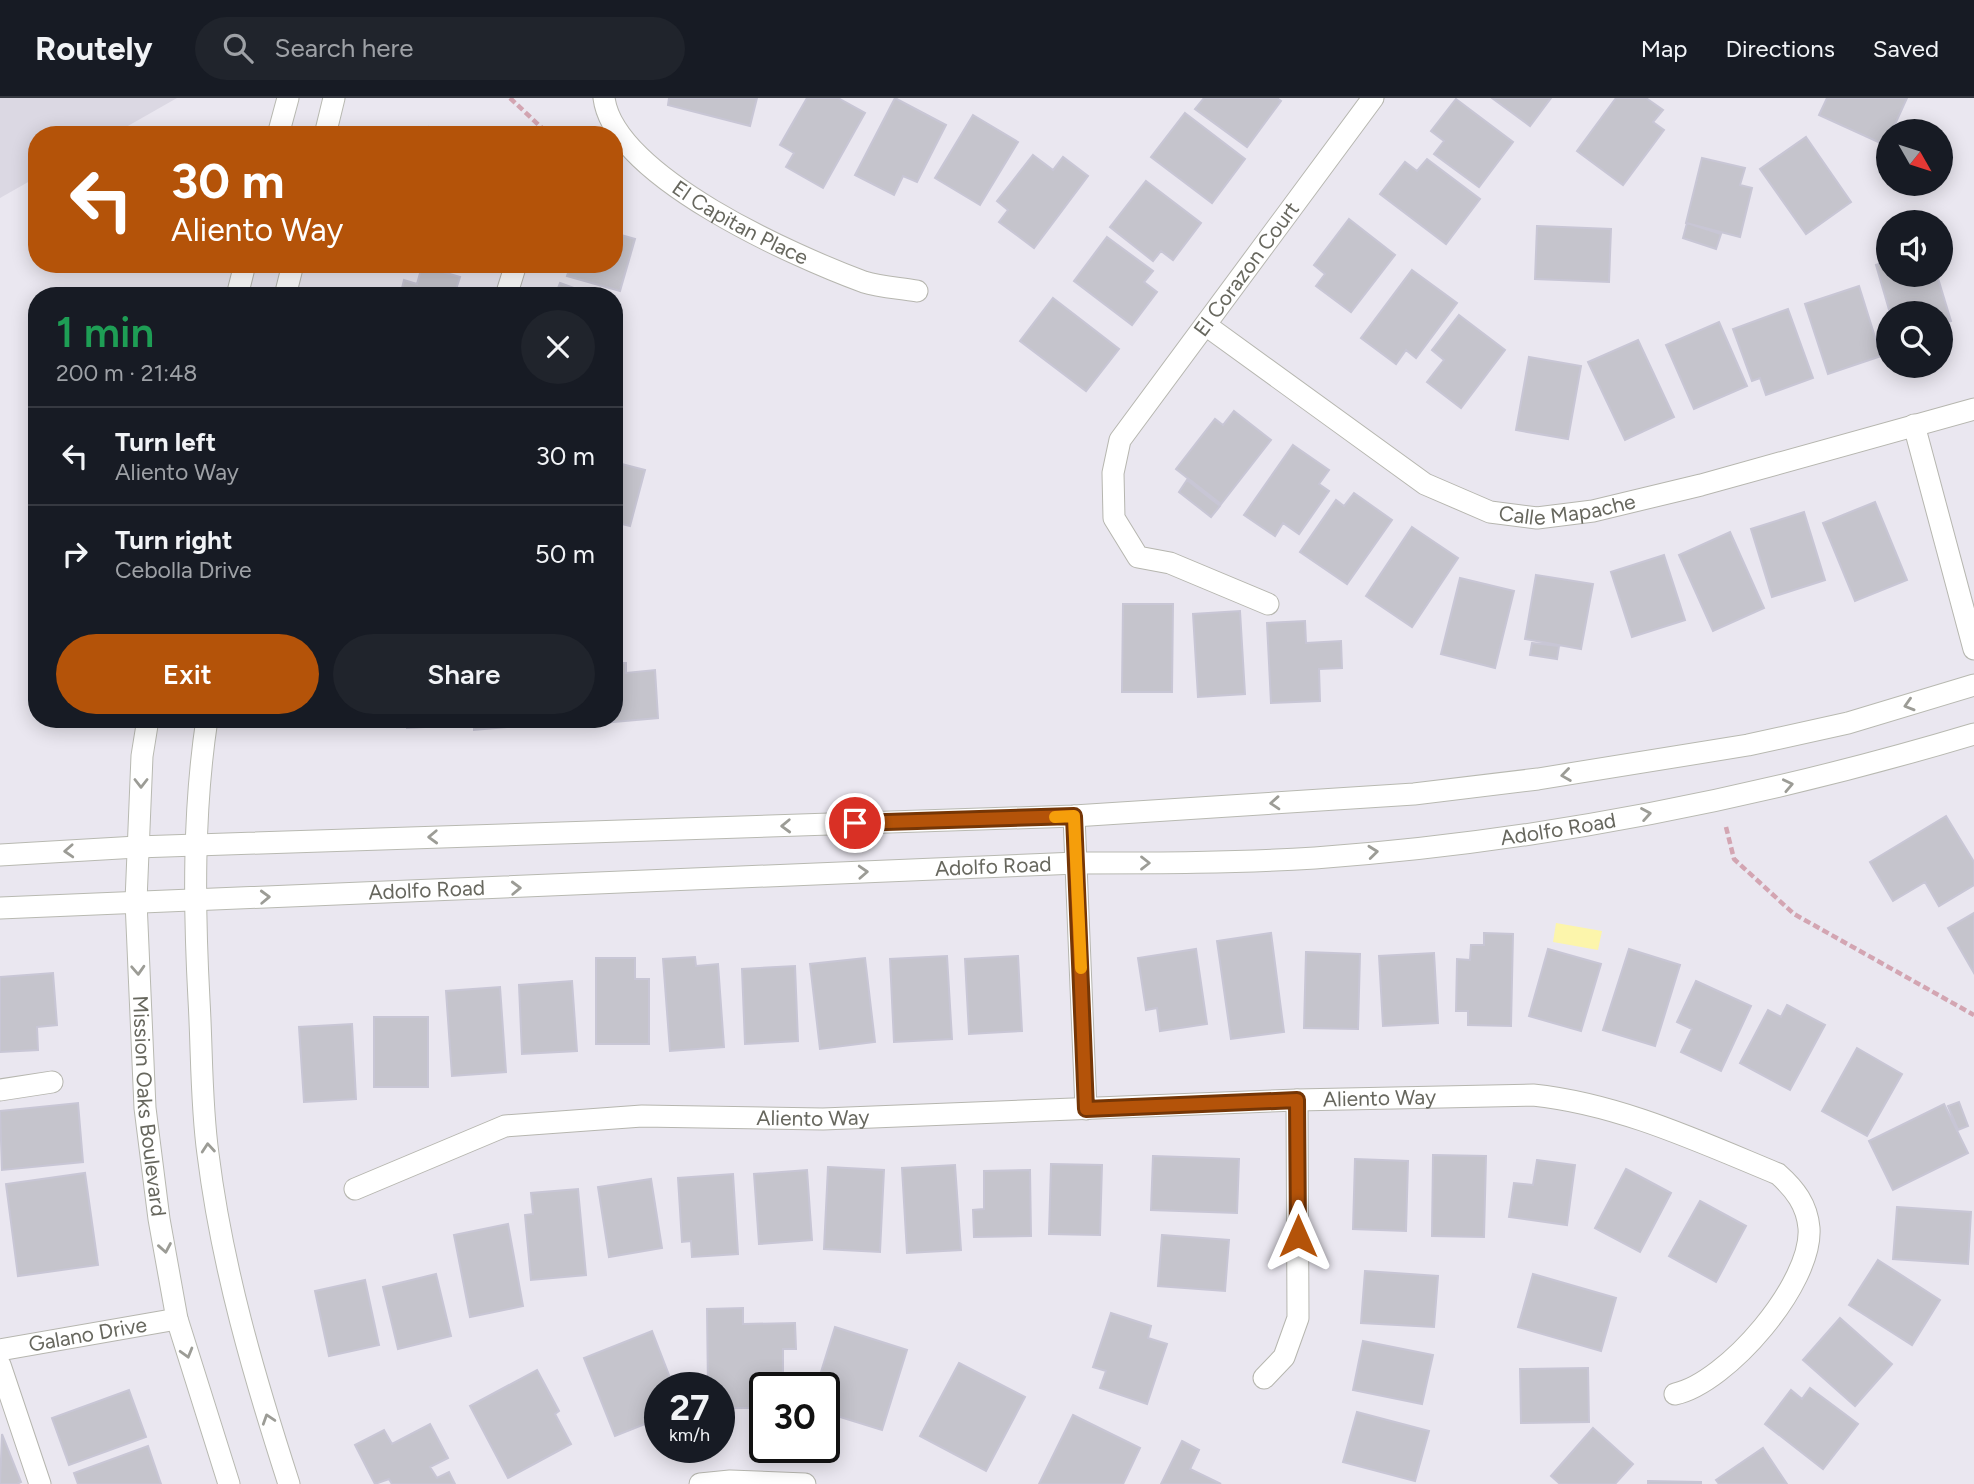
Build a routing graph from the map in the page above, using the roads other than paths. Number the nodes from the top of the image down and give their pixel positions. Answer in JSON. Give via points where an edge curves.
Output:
{"nodes":[{"id":1,"x":288,"y":98,"type":"edge"},
{"id":2,"x":334,"y":98,"type":"edge"},
{"id":3,"x":604,"y":98,"type":"edge"},
{"id":4,"x":1373,"y":98,"type":"edge"},
{"id":5,"x":280,"y":126,"type":"edge"},
{"id":6,"x":327,"y":126,"type":"edge"},
{"id":7,"x":612,"y":126,"type":"edge"},
{"id":8,"x":623,"y":147,"type":"edge"},
{"id":9,"x":917,"y":291,"type":"dead end"},
{"id":10,"x":1207,"y":326,"type":"junction"},
{"id":11,"x":1974,"y":409,"type":"edge"},
{"id":12,"x":1914,"y":425,"type":"junction"},
{"id":13,"x":1268,"y":604,"type":"dead end"},
{"id":14,"x":1974,"y":649,"type":"edge"},
{"id":15,"x":1974,"y":685,"type":"edge"},
{"id":16,"x":147,"y":728,"type":"edge"},
{"id":17,"x":206,"y":728,"type":"edge"},
{"id":18,"x":1974,"y":734,"type":"edge"},
{"id":19,"x":1074,"y":816,"type":"junction"},
{"id":20,"x":197,"y":845,"type":"junction"},
{"id":21,"x":137,"y":847,"type":"junction"},
{"id":22,"x":0,"y":855,"type":"edge"},
{"id":23,"x":1077,"y":863,"type":"junction"},
{"id":24,"x":196,"y":899,"type":"junction"},
{"id":25,"x":136,"y":901,"type":"junction"},
{"id":26,"x":0,"y":908,"type":"edge"},
{"id":27,"x":52,"y":1082,"type":"dead end"},
{"id":28,"x":0,"y":1090,"type":"edge"},
{"id":29,"x":1297,"y":1100,"type":"junction"},
{"id":30,"x":1086,"y":1109,"type":"junction"},
{"id":31,"x":355,"y":1189,"type":"dead end"},
{"id":32,"x":177,"y":1319,"type":"junction"},
{"id":33,"x":0,"y":1350,"type":"edge"},
{"id":34,"x":0,"y":1365,"type":"edge"},
{"id":35,"x":1264,"y":1378,"type":"dead end"},
{"id":36,"x":1675,"y":1394,"type":"dead end"},
{"id":37,"x":40,"y":1484,"type":"edge"},
{"id":38,"x":229,"y":1484,"type":"edge"},
{"id":39,"x":289,"y":1484,"type":"edge"},
{"id":40,"x":700,"y":1484,"type":"edge"},
{"id":41,"x":805,"y":1484,"type":"edge"}],
"edges":[{"from":1,"to":5,"type":"main road"},
{"from":2,"to":6,"type":"main road"},
{"from":3,"to":7,"type":"main road","name":"El Capitan Place"},
{"from":4,"to":10,"type":"main road","name":"El Corazon Court"},
{"from":8,"to":9,"type":"main road","name":"El Capitan Place","via":[[692,198],[749,231],[867,283]]},
{"from":10,"to":12,"type":"main road","name":"Calle Mapache","via":[[1425,484],[1490,512],[1537,518],[1593,511]]},
{"from":10,"to":13,"type":"main road","name":"El Corazon Court","via":[[1120,440],[1113,473],[1114,518],[1139,557],[1170,563]]},
{"from":11,"to":12,"type":"main road","name":"Calle Mapache"},
{"from":12,"to":14,"type":"main road"},
{"from":15,"to":19,"type":"main road","one_way":true,"via":[[1848,723],[1657,762],[1414,794]]},
{"from":16,"to":21,"type":"main road","name":"Mission Oaks Boulevard","one_way":true},
{"from":17,"to":20,"type":"main road"},
{"from":23,"to":18,"type":"main road","name":"Adolfo Road","one_way":true,"via":[[1316,858],[1537,832],[1682,808],[1859,769]]},
{"from":19,"to":20,"type":"main road","one_way":true},
{"from":19,"to":23,"type":"main road"},
{"from":20,"to":21,"type":"main road"},
{"from":20,"to":24,"type":"main road"},
{"from":21,"to":22,"type":"main road","one_way":true},
{"from":21,"to":25,"type":"main road","name":"Mission Oaks Boulevard"},
{"from":24,"to":23,"type":"main road","name":"Adolfo Road","one_way":true},
{"from":23,"to":30,"type":"main road"},
{"from":24,"to":25,"type":"main road","name":"Adolfo Road"},
{"from":39,"to":24,"type":"main road","one_way":true,"via":[[249,1359],[217,1216],[207,1152]]},
{"from":25,"to":26,"type":"main road","name":"Adolfo Road"},
{"from":25,"to":32,"type":"main road","name":"Mission Oaks Boulevard","one_way":true,"via":[[145,1108]]},
{"from":27,"to":28,"type":"main road"},
{"from":29,"to":30,"type":"main road","name":"Aliento Way"},
{"from":29,"to":35,"type":"main road","via":[[1298,1318],[1284,1357]]},
{"from":29,"to":36,"type":"main road","name":"Aliento Way","via":[[1561,1098],[1649,1121],[1778,1174],[1805,1208],[1809,1229],[1807,1251],[1795,1283],[1727,1367],[1694,1390]]},
{"from":30,"to":31,"type":"main road","name":"Aliento Way","via":[[823,1119],[642,1116],[505,1126]]},
{"from":32,"to":33,"type":"main road","name":"Galano Drive"},
{"from":32,"to":38,"type":"main road","name":"Mission Oaks Boulevard","one_way":true},
{"from":34,"to":37,"type":"main road"},
{"from":40,"to":41,"type":"main road","via":[[730,1480]]}]}
